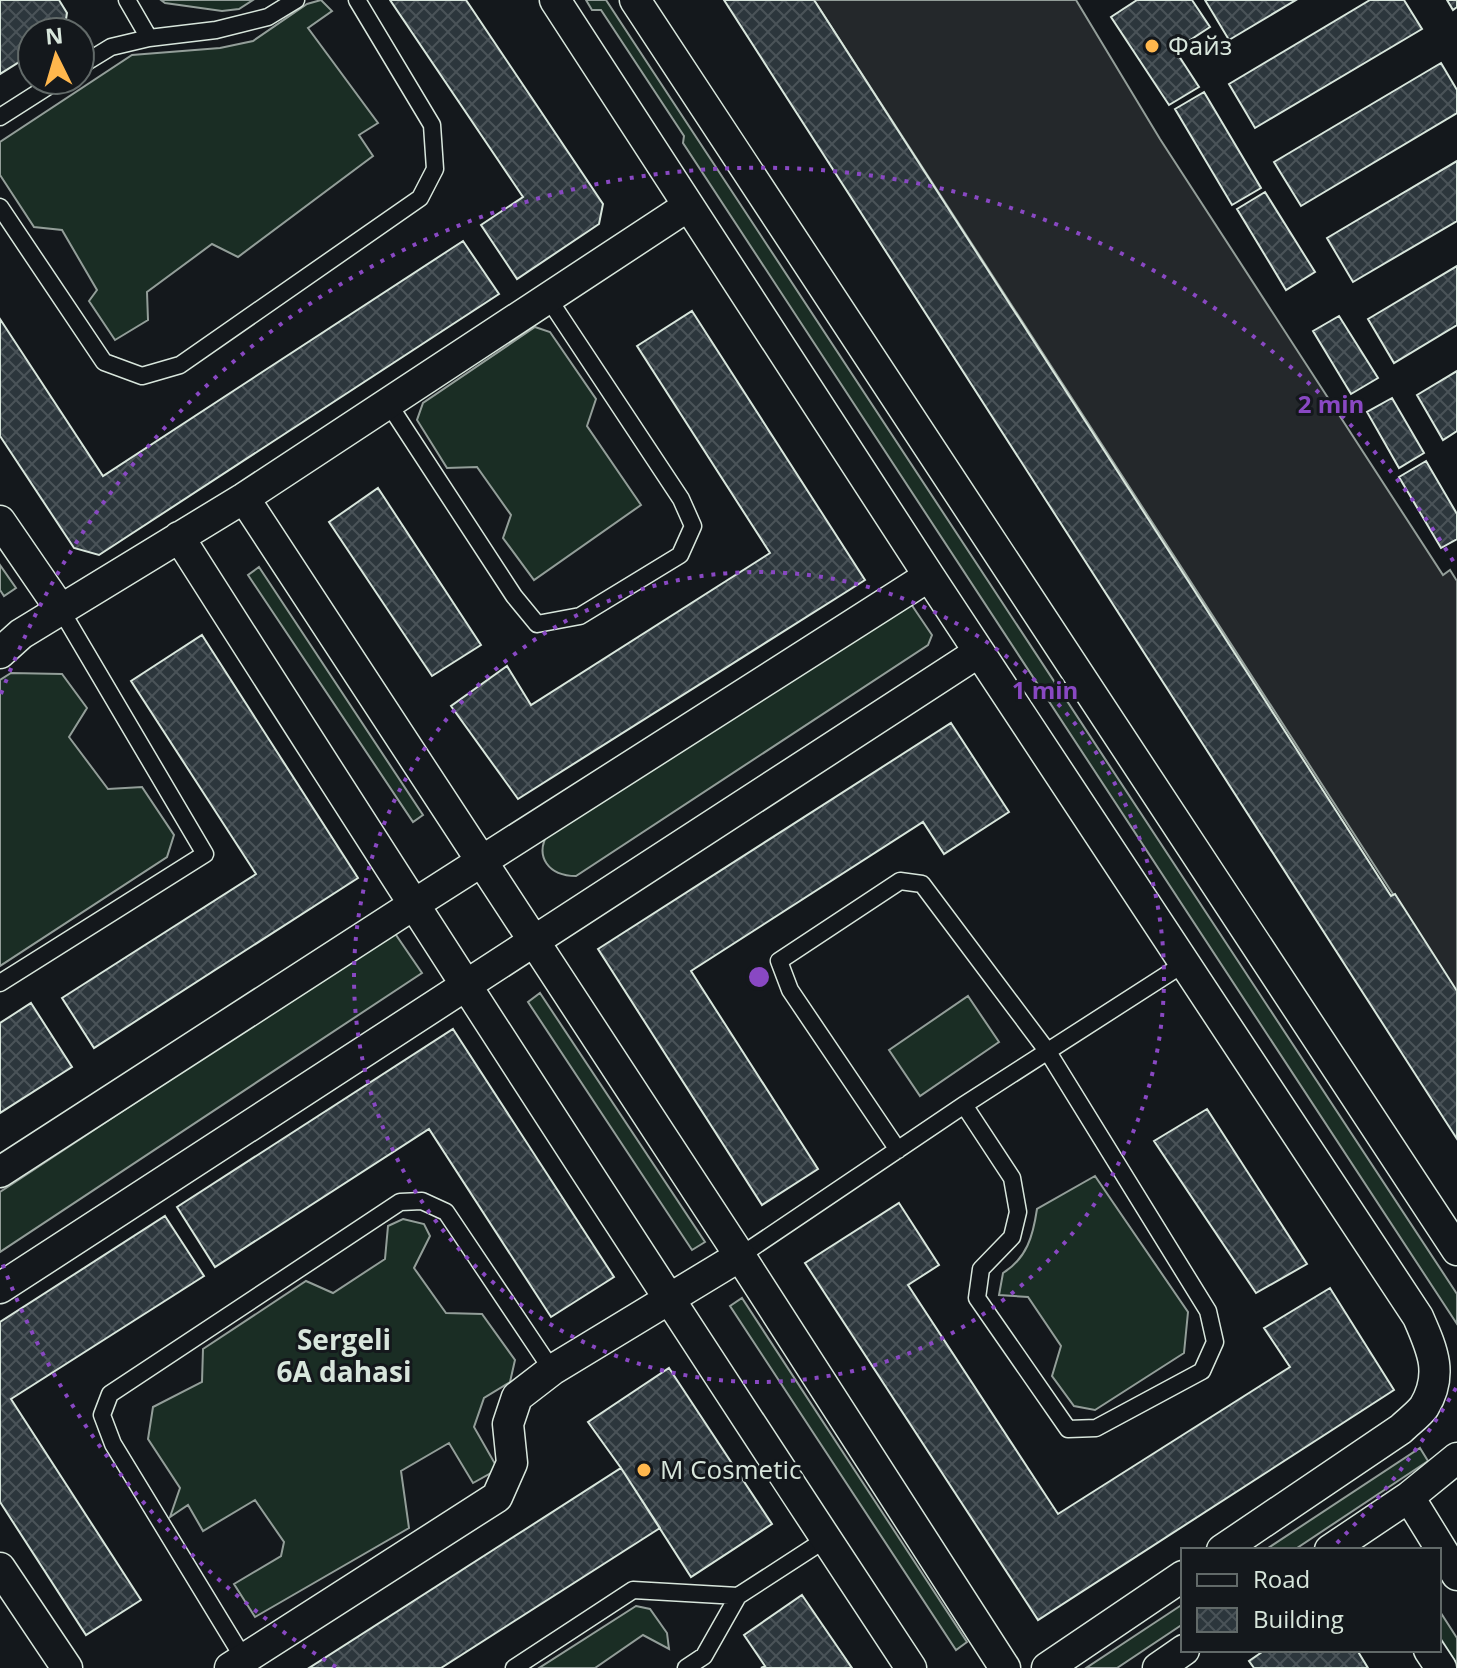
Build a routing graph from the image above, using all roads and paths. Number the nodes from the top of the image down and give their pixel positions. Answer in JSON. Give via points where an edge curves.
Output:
{"nodes":[{"id":1,"x":127,"y":0,"type":"edge"},
{"id":2,"x":296,"y":0,"type":"edge"},
{"id":3,"x":357,"y":0,"type":"edge"},
{"id":4,"x":555,"y":0,"type":"edge"},
{"id":5,"x":635,"y":0,"type":"edge"},
{"id":6,"x":149,"y":38,"type":"junction"},
{"id":7,"x":96,"y":56,"type":"edge"},
{"id":8,"x":33,"y":96,"type":"edge"},
{"id":9,"x":0,"y":117,"type":"edge"},
{"id":10,"x":688,"y":206,"type":"junction"},
{"id":11,"x":0,"y":207,"type":"edge"},
{"id":12,"x":548,"y":298,"type":"junction"},
{"id":13,"x":388,"y":403,"type":"junction"},
{"id":14,"x":244,"y":498,"type":"junction"},
{"id":15,"x":0,"y":521,"type":"edge"},
{"id":16,"x":179,"y":537,"type":"junction"},
{"id":17,"x":929,"y":576,"type":"junction"},
{"id":18,"x":61,"y":610,"type":"junction"},
{"id":19,"x":979,"y":652,"type":"junction"},
{"id":20,"x":0,"y":653,"type":"edge"},
{"id":21,"x":482,"y":861,"type":"junction"},
{"id":22,"x":413,"y":905,"type":"junction"},
{"id":23,"x":534,"y":941,"type":"junction"},
{"id":24,"x":1185,"y":963,"type":"junction"},
{"id":25,"x":0,"y":983,"type":"edge"},
{"id":26,"x":465,"y":985,"type":"junction"},
{"id":27,"x":1048,"y":1052,"type":"junction"},
{"id":28,"x":964,"y":1105,"type":"junction"},
{"id":29,"x":898,"y":1150,"type":"junction"},
{"id":30,"x":0,"y":1172,"type":"edge"},
{"id":31,"x":1457,"y":1250,"type":"edge"},
{"id":32,"x":740,"y":1256,"type":"junction"},
{"id":33,"x":0,"y":1288,"type":"edge"},
{"id":34,"x":668,"y":1300,"type":"junction"},
{"id":35,"x":552,"y":1370,"type":"junction"},
{"id":36,"x":1446,"y":1380,"type":"edge"},
{"id":37,"x":1457,"y":1458,"type":"edge"},
{"id":38,"x":1409,"y":1497,"type":"junction"},
{"id":39,"x":826,"y":1539,"type":"junction"},
{"id":40,"x":1348,"y":1545,"type":"edge"},
{"id":41,"x":1225,"y":1548,"type":"edge"},
{"id":42,"x":1440,"y":1548,"type":"edge"},
{"id":43,"x":1441,"y":1549,"type":"edge"},
{"id":44,"x":0,"y":1568,"type":"edge"},
{"id":45,"x":1457,"y":1575,"type":"edge"},
{"id":46,"x":1181,"y":1577,"type":"edge"},
{"id":47,"x":738,"y":1596,"type":"junction"},
{"id":48,"x":237,"y":1663,"type":"edge"},
{"id":49,"x":67,"y":1668,"type":"edge"},
{"id":50,"x":514,"y":1668,"type":"edge"},
{"id":51,"x":686,"y":1668,"type":"edge"},
{"id":52,"x":911,"y":1668,"type":"edge"},
{"id":53,"x":1005,"y":1668,"type":"edge"},
{"id":54,"x":1047,"y":1668,"type":"edge"}],
"edges":[{"from":1,"to":6,"type":"lane"},
{"from":2,"to":6,"type":"lane","via":[[268,17]]},
{"from":3,"to":11,"type":"lane","via":[[432,125],[435,169],[420,198],[180,365],[142,376],[104,362]]},
{"from":4,"to":10,"type":"street"},
{"from":5,"to":31,"type":"street"},
{"from":6,"to":7,"type":"lane"},
{"from":8,"to":9,"type":"lane"},
{"from":10,"to":12,"type":"street"},
{"from":10,"to":17,"type":"street"},
{"from":12,"to":13,"type":"street"},
{"from":12,"to":13,"type":"lane","via":[[681,499],[693,526],[680,555],[580,616],[537,624]]},
{"from":13,"to":14,"type":"street"},
{"from":14,"to":16,"type":"street"},
{"from":14,"to":21,"type":"street"},
{"from":15,"to":18,"type":"street"},
{"from":16,"to":18,"type":"street"},
{"from":16,"to":22,"type":"street"},
{"from":17,"to":19,"type":"street"},
{"from":17,"to":21,"type":"street"},
{"from":18,"to":20,"type":"street"},
{"from":18,"to":25,"type":"lane","via":[[205,854]]},
{"from":19,"to":23,"type":"street"},
{"from":19,"to":24,"type":"street"},
{"from":21,"to":22,"type":"street"},
{"from":21,"to":23,"type":"street"},
{"from":22,"to":26,"type":"street"},
{"from":22,"to":30,"type":"street"},
{"from":23,"to":26,"type":"street"},
{"from":23,"to":32,"type":"street"},
{"from":24,"to":27,"type":"lane"},
{"from":24,"to":36,"type":"street","via":[[1418,1317]]},
{"from":26,"to":33,"type":"street"},
{"from":26,"to":34,"type":"street"},
{"from":27,"to":28,"type":"lane"},
{"from":27,"to":28,"type":"lane","via":[[1208,1311],[1215,1342],[1202,1371],[1096,1428],[1068,1429],[977,1298],[981,1269],[1012,1237],[1018,1212],[1012,1178]]},
{"from":27,"to":29,"type":"lane","via":[[922,884],[900,881],[779,961],[790,990]]},
{"from":28,"to":29,"type":"lane"},
{"from":29,"to":32,"type":"lane"},
{"from":32,"to":34,"type":"street"},
{"from":32,"to":53,"type":"street"},
{"from":34,"to":35,"type":"street"},
{"from":34,"to":39,"type":"street"},
{"from":35,"to":48,"type":"street","via":[[517,1397],[508,1424],[512,1463],[497,1497]]},
{"from":35,"to":48,"type":"lane","via":[[446,1212],[422,1201],[400,1202],[110,1394],[102,1415],[113,1444]]},
{"from":36,"to":41,"type":"street","via":[[1401,1429]]},
{"from":37,"to":38,"type":"street"},
{"from":38,"to":40,"type":"street"},
{"from":38,"to":42,"type":"street"},
{"from":39,"to":47,"type":"lane"},
{"from":39,"to":52,"type":"street"},
{"from":43,"to":45,"type":"street"},
{"from":44,"to":49,"type":"street"},
{"from":46,"to":54,"type":"street"},
{"from":47,"to":50,"type":"lane","via":[[633,1590]]},
{"from":47,"to":51,"type":"lane","via":[[704,1656]]}]}
